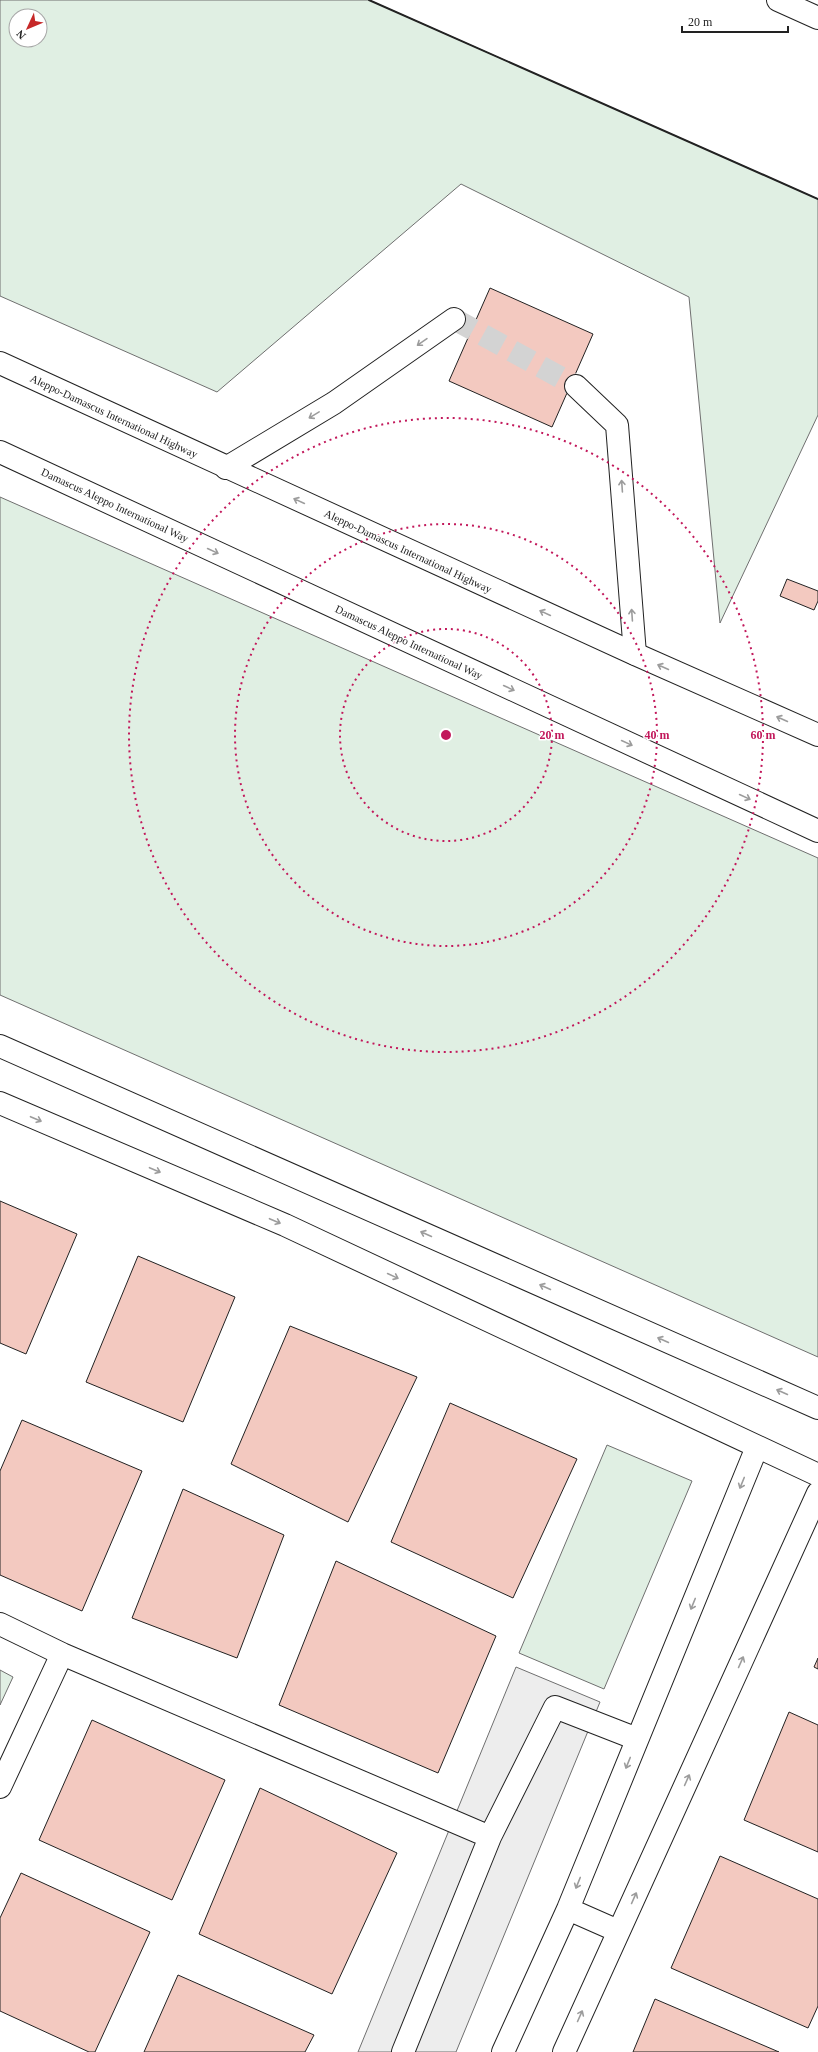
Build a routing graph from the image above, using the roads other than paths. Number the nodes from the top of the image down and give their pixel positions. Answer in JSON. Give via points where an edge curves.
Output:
{"nodes":[{"id":1,"x":778,"y":0,"type":"edge"},
{"id":2,"x":818,"y":18,"type":"edge"},
{"id":3,"x":454,"y":319,"type":"dead end"},
{"id":4,"x":0,"y":363,"type":"edge"},
{"id":5,"x":576,"y":386,"type":"tunnel mouth"},
{"id":6,"x":0,"y":452,"type":"edge"},
{"id":7,"x":226,"y":468,"type":"junction"},
{"id":8,"x":635,"y":654,"type":"junction"},
{"id":9,"x":818,"y":735,"type":"edge"},
{"id":10,"x":818,"y":831,"type":"edge"},
{"id":11,"x":0,"y":1046,"type":"edge"},
{"id":12,"x":0,"y":1103,"type":"edge"},
{"id":13,"x":818,"y":1408,"type":"edge"},
{"id":14,"x":757,"y":1447,"type":"junction"},
{"id":15,"x":818,"y":1475,"type":"edge"},
{"id":16,"x":818,"y":1493,"type":"edge"},
{"id":17,"x":0,"y":1624,"type":"edge"},
{"id":18,"x":62,"y":1654,"type":"junction"},
{"id":19,"x":638,"y":1739,"type":"junction"},
{"id":20,"x":0,"y":1786,"type":"edge"},
{"id":21,"x":490,"y":1837,"type":"junction"},
{"id":22,"x":568,"y":1909,"type":"junction"},
{"id":23,"x":618,"y":1931,"type":"junction"},
{"id":24,"x":403,"y":2052,"type":"edge"},
{"id":25,"x":503,"y":2052,"type":"edge"},
{"id":26,"x":564,"y":2052,"type":"edge"}],
"edges":[{"from":1,"to":2,"type":"main road"},
{"from":3,"to":7,"type":"main road","one_way":true,"via":[[334,403]]},
{"from":4,"to":7,"type":"main road","name":"Aleppo-Damascus International Highway"},
{"from":8,"to":5,"type":"main road","one_way":true,"via":[[617,425]]},
{"from":6,"to":10,"type":"main road","name":"Damascus Aleppo International Way","one_way":true},
{"from":8,"to":7,"type":"main road","name":"Aleppo-Damascus International Highway","one_way":true},
{"from":9,"to":8,"type":"main road","name":"Aleppo-Damascus International Highway","one_way":true},
{"from":13,"to":11,"type":"main road","one_way":true},
{"from":12,"to":14,"type":"main road","one_way":true,"via":[[285,1225]]},
{"from":14,"to":15,"type":"main road"},
{"from":14,"to":19,"type":"main road","one_way":true},
{"from":23,"to":16,"type":"main road","one_way":true},
{"from":17,"to":18,"type":"main road"},
{"from":18,"to":20,"type":"main road"},
{"from":18,"to":21,"type":"main road"},
{"from":19,"to":21,"type":"main road","via":[[555,1707]]},
{"from":19,"to":22,"type":"main road","one_way":true},
{"from":21,"to":24,"type":"main road"},
{"from":22,"to":23,"type":"main road"},
{"from":22,"to":25,"type":"main road"},
{"from":26,"to":23,"type":"main road","one_way":true}]}
